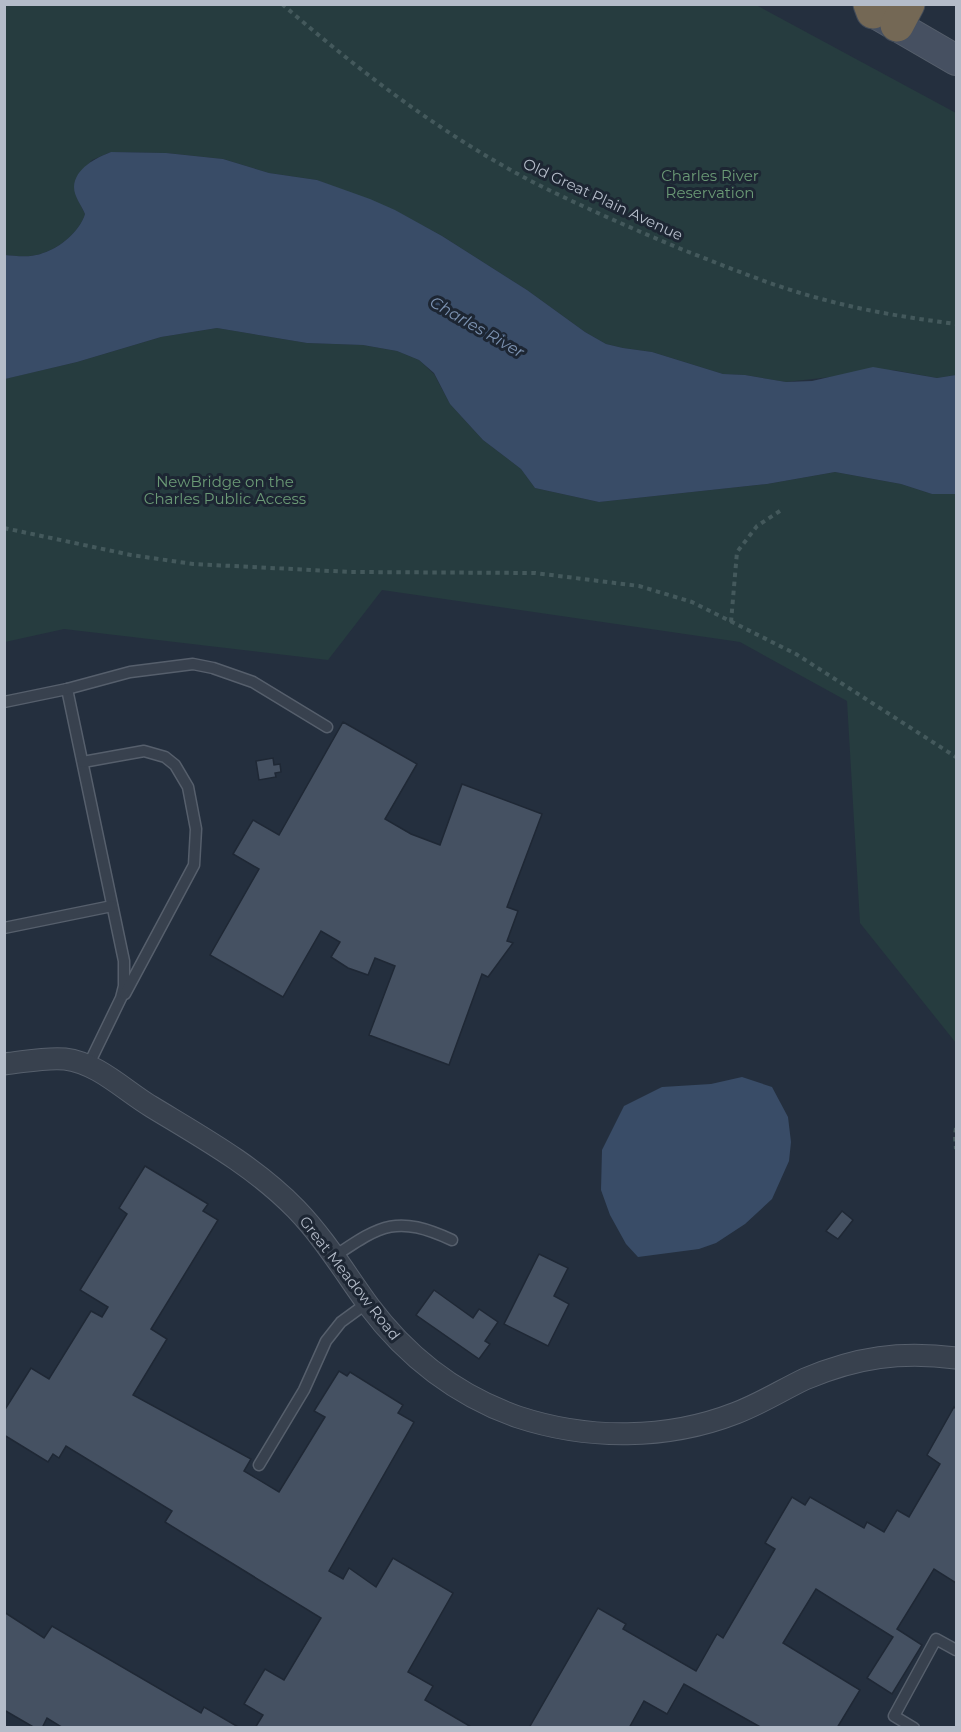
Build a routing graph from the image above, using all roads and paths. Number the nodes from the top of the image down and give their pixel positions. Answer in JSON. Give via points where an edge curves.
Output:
{"nodes":[{"id":1,"x":282,"y":4,"type":"edge"},
{"id":2,"x":882,"y":10,"type":"edge"},
{"id":3,"x":957,"y":60,"type":"edge"},
{"id":4,"x":957,"y":324,"type":"edge"},
{"id":5,"x":783,"y":509,"type":"dead end"},
{"id":6,"x":4,"y":528,"type":"edge"},
{"id":7,"x":731,"y":622,"type":"junction"},
{"id":8,"x":67,"y":689,"type":"junction"},
{"id":9,"x":4,"y":702,"type":"edge"},
{"id":10,"x":327,"y":727,"type":"dead end"},
{"id":11,"x":957,"y":757,"type":"edge"},
{"id":12,"x":83,"y":762,"type":"junction"},
{"id":13,"x":112,"y":906,"type":"junction"},
{"id":14,"x":4,"y":928,"type":"edge"},
{"id":15,"x":116,"y":1011,"type":"junction"},
{"id":16,"x":4,"y":1064,"type":"edge"},
{"id":17,"x":88,"y":1066,"type":"junction"},
{"id":18,"x":957,"y":1128,"type":"edge"},
{"id":19,"x":957,"y":1149,"type":"edge"},
{"id":20,"x":452,"y":1240,"type":"dead end"},
{"id":21,"x":335,"y":1256,"type":"junction"},
{"id":22,"x":367,"y":1303,"type":"junction"},
{"id":23,"x":957,"y":1358,"type":"edge"},
{"id":24,"x":259,"y":1465,"type":"dead end"},
{"id":25,"x":957,"y":1650,"type":"edge"},
{"id":26,"x":914,"y":1728,"type":"edge"}],
"edges":[{"from":1,"to":4,"type":"path","name":"Old Great Plain Avenue","via":[[414,109],[470,146],[586,208],[766,283],[867,310]]},
{"from":2,"to":3,"type":"main road"},
{"from":5,"to":7,"type":"path","via":[[757,526],[737,552]]},
{"from":6,"to":7,"type":"path","via":[[193,564],[351,572],[535,573],[639,586],[692,602]]},
{"from":7,"to":11,"type":"path","via":[[796,654]]},
{"from":8,"to":9,"type":"lane"},
{"from":8,"to":10,"type":"lane","via":[[130,672],[193,664],[254,682]]},
{"from":8,"to":12,"type":"lane"},
{"from":12,"to":13,"type":"lane"},
{"from":12,"to":15,"type":"lane","via":[[144,751],[165,757],[175,765],[188,787],[196,829],[194,865]]},
{"from":13,"to":14,"type":"lane"},
{"from":13,"to":15,"type":"lane","via":[[124,967],[124,986]]},
{"from":15,"to":17,"type":"lane"},
{"from":16,"to":17,"type":"street","name":"Great Meadow Road","via":[[64,1059]]},
{"from":17,"to":21,"type":"street","name":"Great Meadow Road","via":[[262,1177]]},
{"from":18,"to":19,"type":"path"},
{"from":20,"to":21,"type":"lane","via":[[419,1228],[393,1225],[369,1233]]},
{"from":21,"to":22,"type":"street","name":"Great Meadow Road"},
{"from":22,"to":23,"type":"street","name":"Great Meadow Road","via":[[413,1355],[470,1395],[514,1415],[581,1432],[647,1432],[715,1420],[864,1359],[919,1355]]},
{"from":22,"to":24,"type":"lane","via":[[341,1322],[326,1341],[304,1390]]},
{"from":25,"to":26,"type":"lane","via":[[936,1639],[894,1716]]}]}
